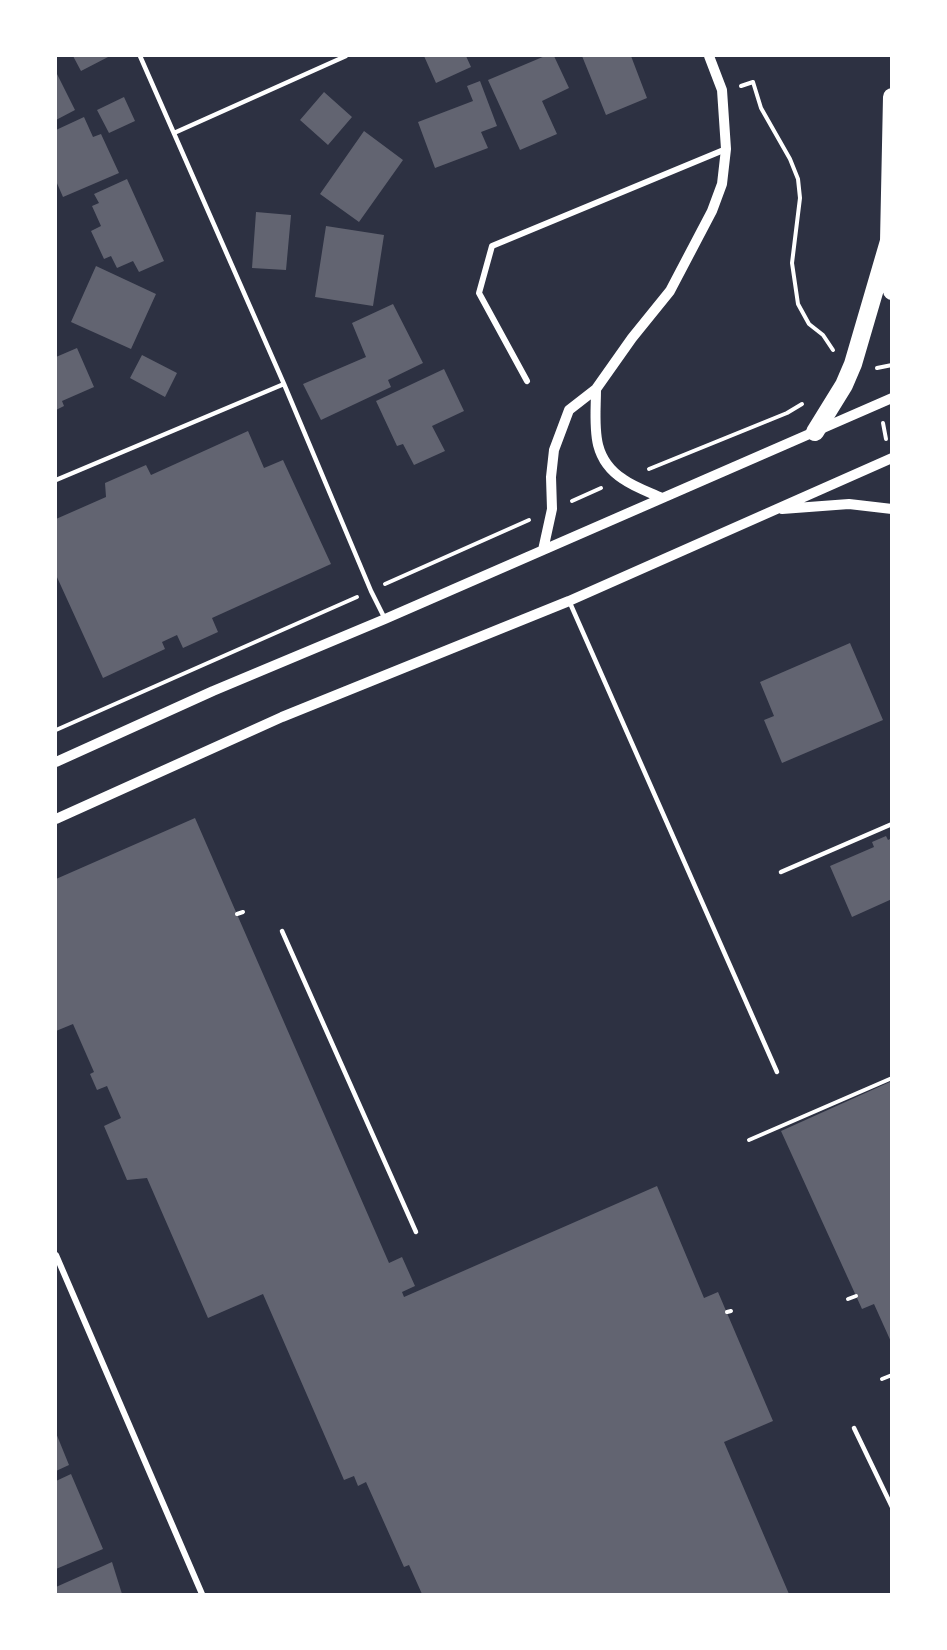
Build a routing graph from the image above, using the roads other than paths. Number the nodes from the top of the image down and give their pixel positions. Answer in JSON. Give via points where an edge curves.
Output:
{"nodes":[{"id":1,"x":140,"y":56,"type":"edge"},
{"id":2,"x":346,"y":56,"type":"edge"},
{"id":3,"x":709,"y":56,"type":"edge"},
{"id":4,"x":891,"y":97,"type":"edge"},
{"id":5,"x":174,"y":132,"type":"junction"},
{"id":6,"x":726,"y":149,"type":"junction"},
{"id":7,"x":889,"y":241,"type":"junction"},
{"id":8,"x":891,"y":291,"type":"edge"},
{"id":9,"x":527,"y":381,"type":"dead end"},
{"id":10,"x":284,"y":384,"type":"junction"},
{"id":11,"x":596,"y":388,"type":"junction"},
{"id":12,"x":891,"y":398,"type":"edge"},
{"id":13,"x":815,"y":432,"type":"junction"},
{"id":14,"x":891,"y":458,"type":"edge"},
{"id":15,"x":56,"y":480,"type":"edge"},
{"id":16,"x":662,"y":498,"type":"junction"},
{"id":17,"x":891,"y":509,"type":"edge"},
{"id":18,"x":773,"y":510,"type":"junction"},
{"id":19,"x":543,"y":550,"type":"junction"},
{"id":20,"x":569,"y":601,"type":"junction"},
{"id":21,"x":385,"y":619,"type":"junction"},
{"id":22,"x":56,"y":762,"type":"edge"},
{"id":23,"x":56,"y":819,"type":"edge"},
{"id":24,"x":891,"y":824,"type":"edge"},
{"id":25,"x":781,"y":872,"type":"dead end"},
{"id":26,"x":282,"y":931,"type":"dead end"},
{"id":27,"x":777,"y":1072,"type":"dead end"},
{"id":28,"x":416,"y":1232,"type":"dead end"},
{"id":29,"x":56,"y":1255,"type":"edge"},
{"id":30,"x":854,"y":1428,"type":"dead end"},
{"id":31,"x":891,"y":1507,"type":"edge"},
{"id":32,"x":202,"y":1594,"type":"edge"}],
"edges":[{"from":1,"to":5,"type":"lane"},
{"from":2,"to":5,"type":"lane"},
{"from":3,"to":6,"type":"street","via":[[722,90]]},
{"from":4,"to":7,"type":"highway"},
{"from":5,"to":10,"type":"lane"},
{"from":6,"to":9,"type":"street","via":[[492,246],[479,293]]},
{"from":6,"to":11,"type":"street","via":[[722,184],[712,211],[670,291]]},
{"from":7,"to":8,"type":"highway"},
{"from":7,"to":13,"type":"highway","via":[[853,364]]},
{"from":10,"to":15,"type":"lane"},
{"from":10,"to":21,"type":"lane"},
{"from":11,"to":16,"type":"street","via":[[596,438],[601,458],[622,479]]},
{"from":11,"to":19,"type":"street","via":[[568,410],[554,450],[552,509]]},
{"from":12,"to":13,"type":"street"},
{"from":13,"to":16,"type":"street"},
{"from":14,"to":18,"type":"street"},
{"from":16,"to":19,"type":"street"},
{"from":17,"to":18,"type":"street","via":[[849,504]]},
{"from":18,"to":20,"type":"street"},
{"from":19,"to":21,"type":"street"},
{"from":20,"to":23,"type":"street","via":[[282,717]]},
{"from":20,"to":27,"type":"lane"},
{"from":21,"to":22,"type":"street"},
{"from":24,"to":25,"type":"lane"},
{"from":26,"to":28,"type":"lane"},
{"from":29,"to":32,"type":"street"},
{"from":30,"to":31,"type":"lane"}]}
